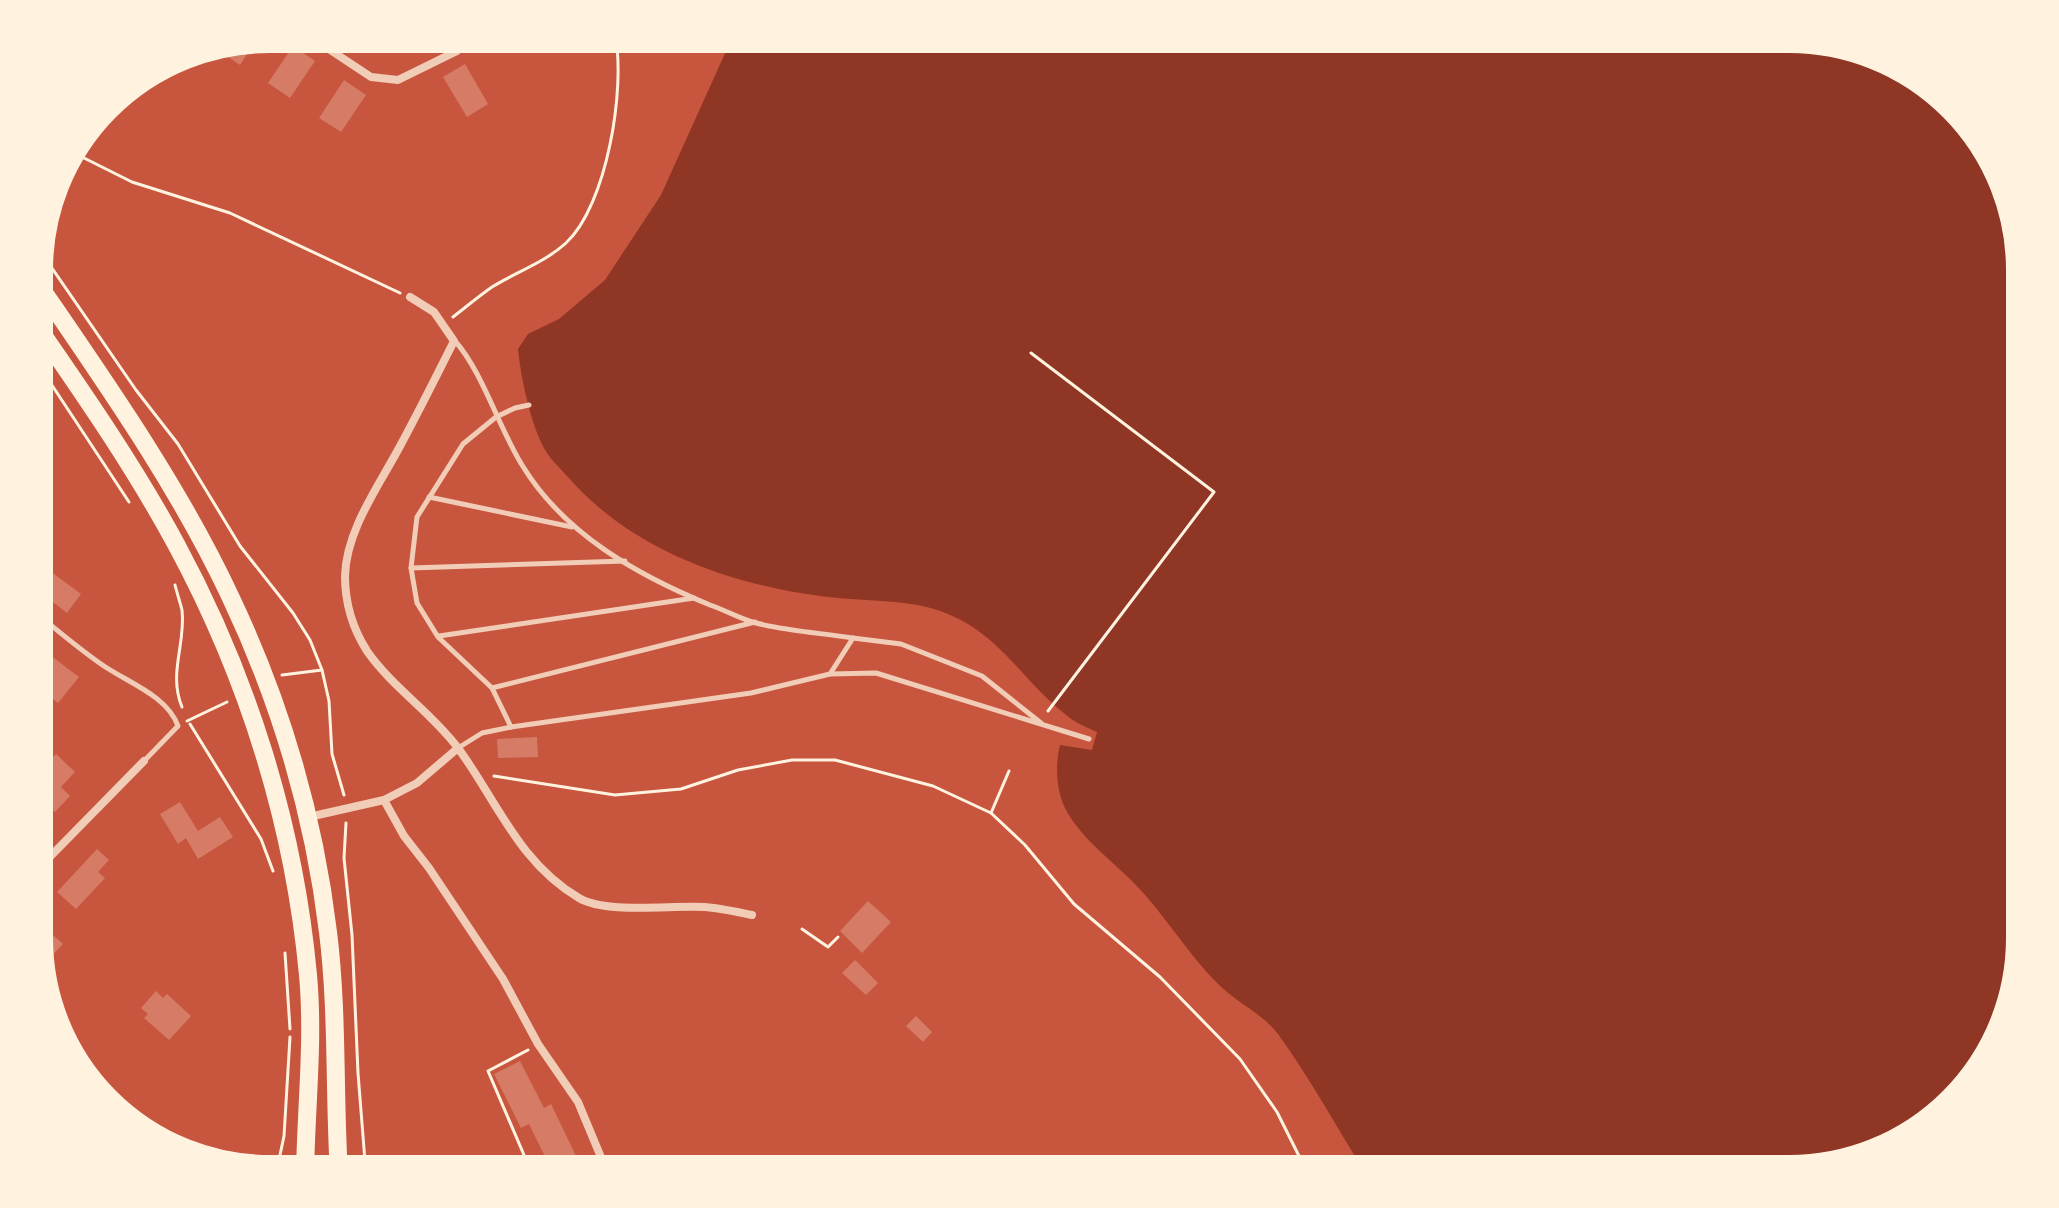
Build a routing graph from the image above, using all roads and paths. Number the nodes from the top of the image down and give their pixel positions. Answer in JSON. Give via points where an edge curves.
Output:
{"nodes":[{"id":1,"x":327,"y":48,"type":"edge"},
{"id":2,"x":458,"y":48,"type":"edge"},
{"id":3,"x":615,"y":48,"type":"edge"},
{"id":4,"x":80,"y":156,"type":"edge"},
{"id":5,"x":410,"y":297,"type":"joint"},
{"id":6,"x":48,"y":299,"type":"edge"},
{"id":7,"x":444,"y":324,"type":"junction"},
{"id":8,"x":454,"y":341,"type":"junction"},
{"id":9,"x":48,"y":343,"type":"edge"},
{"id":10,"x":1031,"y":353,"type":"dead end"},
{"id":11,"x":48,"y":380,"type":"edge"},
{"id":12,"x":529,"y":405,"type":"dead end"},
{"id":13,"x":496,"y":417,"type":"junction"},
{"id":14,"x":429,"y":497,"type":"junction"},
{"id":15,"x":134,"y":511,"type":"dead end"},
{"id":16,"x":573,"y":527,"type":"junction"},
{"id":17,"x":625,"y":561,"type":"junction"},
{"id":18,"x":411,"y":568,"type":"junction"},
{"id":19,"x":175,"y":584,"type":"dead end"},
{"id":20,"x":695,"y":598,"type":"junction"},
{"id":21,"x":48,"y":622,"type":"edge"},
{"id":22,"x":755,"y":622,"type":"junction"},
{"id":23,"x":438,"y":637,"type":"junction"},
{"id":24,"x":853,"y":638,"type":"junction"},
{"id":25,"x":322,"y":670,"type":"dead end"},
{"id":26,"x":830,"y":674,"type":"junction"},
{"id":27,"x":280,"y":676,"type":"dead end"},
{"id":28,"x":492,"y":688,"type":"junction"},
{"id":29,"x":227,"y":702,"type":"dead end"},
{"id":30,"x":183,"y":708,"type":"dead end"},
{"id":31,"x":1048,"y":711,"type":"dead end"},
{"id":32,"x":188,"y":720,"type":"junction"},
{"id":33,"x":1044,"y":725,"type":"junction"},
{"id":34,"x":178,"y":726,"type":"junction"},
{"id":35,"x":511,"y":727,"type":"junction"},
{"id":36,"x":1089,"y":739,"type":"dead end"},
{"id":37,"x":458,"y":748,"type":"junction"},
{"id":38,"x":144,"y":761,"type":"joint"},
{"id":39,"x":1009,"y":771,"type":"dead end"},
{"id":40,"x":473,"y":772,"type":"junction"},
{"id":41,"x":384,"y":800,"type":"junction"},
{"id":42,"x":991,"y":813,"type":"junction"},
{"id":43,"x":308,"y":817,"type":"junction"},
{"id":44,"x":48,"y":859,"type":"edge"},
{"id":45,"x":274,"y":875,"type":"dead end"},
{"id":46,"x":752,"y":915,"type":"dead end"},
{"id":47,"x":802,"y":929,"type":"dead end"},
{"id":48,"x":838,"y":937,"type":"dead end"},
{"id":49,"x":285,"y":946,"type":"dead end"},
{"id":50,"x":538,"y":1044,"type":"junction"},
{"id":51,"x":279,"y":1160,"type":"edge"},
{"id":52,"x":306,"y":1160,"type":"edge"},
{"id":53,"x":339,"y":1160,"type":"edge"},
{"id":54,"x":527,"y":1160,"type":"edge"},
{"id":55,"x":602,"y":1160,"type":"edge"},
{"id":56,"x":1301,"y":1160,"type":"edge"}],
"edges":[{"from":1,"to":2,"type":"street","via":[[371,77],[398,80]]},
{"from":3,"to":7,"type":"path","via":[[615,113],[592,206],[553,254],[492,287]]},
{"from":4,"to":5,"type":"path","via":[[132,182],[230,213]]},
{"from":5,"to":7,"type":"street"},
{"from":6,"to":43,"type":"highway","via":[[163,473],[230,595],[285,735]]},
{"from":7,"to":8,"type":"street"},
{"from":8,"to":13,"type":"lane","via":[[466,353]]},
{"from":8,"to":37,"type":"street","via":[[363,515],[345,577],[354,625],[368,652]]},
{"from":9,"to":52,"type":"highway","via":[[176,543],[255,721],[283,819],[303,931],[311,1032]]},
{"from":10,"to":31,"type":"path","via":[[1214,492]]},
{"from":11,"to":15,"type":"path"},
{"from":12,"to":13,"type":"lane"},
{"from":13,"to":14,"type":"lane","via":[[463,444]]},
{"from":13,"to":16,"type":"lane","via":[[523,466]]},
{"from":14,"to":16,"type":"lane"},
{"from":14,"to":18,"type":"lane","via":[[417,517]]},
{"from":16,"to":17,"type":"lane"},
{"from":17,"to":18,"type":"lane"},
{"from":17,"to":20,"type":"lane","via":[[644,576]]},
{"from":18,"to":23,"type":"lane","via":[[417,603]]},
{"from":19,"to":30,"type":"path","via":[[182,612],[175,672]]},
{"from":20,"to":22,"type":"lane"},
{"from":20,"to":23,"type":"lane"},
{"from":21,"to":34,"type":"lane","via":[[161,702]]},
{"from":22,"to":24,"type":"lane"},
{"from":22,"to":28,"type":"lane"},
{"from":23,"to":28,"type":"lane"},
{"from":24,"to":26,"type":"lane"},
{"from":24,"to":33,"type":"lane","via":[[901,644],[982,676]]},
{"from":25,"to":27,"type":"path"},
{"from":26,"to":33,"type":"lane","via":[[876,673]]},
{"from":26,"to":35,"type":"lane","via":[[751,693]]},
{"from":28,"to":35,"type":"lane"},
{"from":29,"to":32,"type":"path"},
{"from":32,"to":34,"type":"path"},
{"from":32,"to":45,"type":"path","via":[[261,839]]},
{"from":33,"to":36,"type":"lane"},
{"from":34,"to":38,"type":"lane"},
{"from":35,"to":37,"type":"lane","via":[[482,733]]},
{"from":37,"to":40,"type":"street"},
{"from":37,"to":41,"type":"street","via":[[417,783]]},
{"from":38,"to":44,"type":"street"},
{"from":39,"to":42,"type":"path"},
{"from":40,"to":42,"type":"path","via":[[615,795],[681,789],[792,760],[835,760],[933,786]]},
{"from":40,"to":46,"type":"street","via":[[537,866],[581,899],[619,907],[709,907]]},
{"from":41,"to":43,"type":"street"},
{"from":41,"to":50,"type":"street","via":[[503,979]]},
{"from":42,"to":56,"type":"path","via":[[1074,904],[1160,977],[1240,1059],[1277,1112]]},
{"from":43,"to":53,"type":"highway","via":[[332,965]]},
{"from":47,"to":48,"type":"path","via":[[828,947]]},
{"from":49,"to":51,"type":"path","via":[[290,1033]]},
{"from":50,"to":54,"type":"path","via":[[488,1071]]},
{"from":50,"to":55,"type":"street","via":[[578,1102]]}]}
